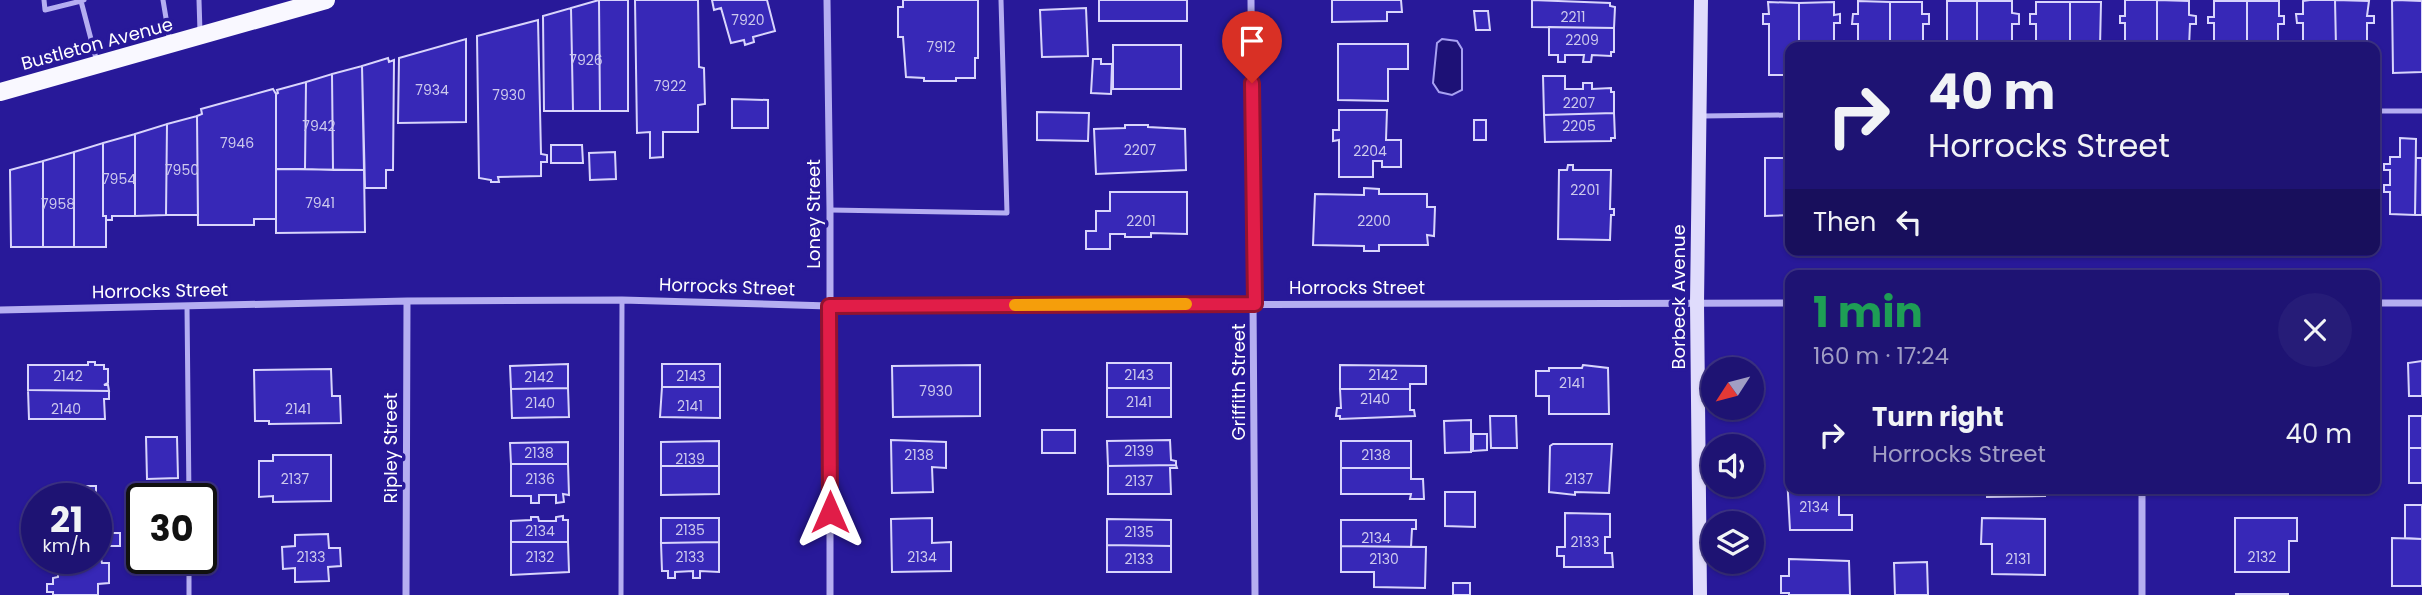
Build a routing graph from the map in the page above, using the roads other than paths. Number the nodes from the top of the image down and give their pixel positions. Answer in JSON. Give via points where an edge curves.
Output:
{"nodes":[{"id":1,"x":44,"y":0,"type":"edge"},
{"id":2,"x":83,"y":0,"type":"edge"},
{"id":3,"x":163,"y":0,"type":"edge"},
{"id":4,"x":199,"y":0,"type":"edge"},
{"id":5,"x":326,"y":0,"type":"edge"},
{"id":6,"x":827,"y":0,"type":"edge"},
{"id":7,"x":1001,"y":0,"type":"edge"},
{"id":8,"x":1251,"y":0,"type":"edge"},
{"id":9,"x":1701,"y":0,"type":"edge"},
{"id":10,"x":200,"y":37,"type":"junction"},
{"id":11,"x":170,"y":45,"type":"junction"},
{"id":12,"x":97,"y":65,"type":"junction"},
{"id":13,"x":0,"y":92,"type":"edge"},
{"id":14,"x":2380,"y":111,"type":"edge"},
{"id":15,"x":2422,"y":111,"type":"edge"},
{"id":16,"x":1785,"y":115,"type":"edge"},
{"id":17,"x":1700,"y":116,"type":"junction"},
{"id":18,"x":830,"y":211,"type":"junction"},
{"id":19,"x":622,"y":300,"type":"junction"},
{"id":20,"x":407,"y":301,"type":"junction"},
{"id":21,"x":1697,"y":303,"type":"junction"},
{"id":22,"x":1785,"y":303,"type":"edge"},
{"id":23,"x":2380,"y":303,"type":"edge"},
{"id":24,"x":2422,"y":303,"type":"edge"},
{"id":25,"x":1255,"y":304,"type":"junction"},
{"id":26,"x":187,"y":306,"type":"junction"},
{"id":27,"x":829,"y":306,"type":"junction"},
{"id":28,"x":0,"y":310,"type":"edge"},
{"id":29,"x":188,"y":483,"type":"edge"},
{"id":30,"x":2142,"y":494,"type":"edge"},
{"id":31,"x":189,"y":574,"type":"edge"},
{"id":32,"x":189,"y":595,"type":"edge"},
{"id":33,"x":406,"y":595,"type":"edge"},
{"id":34,"x":621,"y":595,"type":"edge"},
{"id":35,"x":830,"y":595,"type":"edge"},
{"id":36,"x":1255,"y":595,"type":"edge"},
{"id":37,"x":1700,"y":595,"type":"edge"},
{"id":38,"x":2142,"y":595,"type":"edge"}],
"edges":[{"from":1,"to":2,"type":"lane","via":[[45,10]]},
{"from":2,"to":12,"type":"lane"},
{"from":3,"to":11,"type":"lane"},
{"from":4,"to":10,"type":"lane"},
{"from":5,"to":10,"type":"main road","name":"Bustleton Avenue"},
{"from":6,"to":18,"type":"street","name":"Loney Street"},
{"from":7,"to":18,"type":"lane","via":[[1007,213]]},
{"from":8,"to":25,"type":"street","name":"Griffith Street"},
{"from":9,"to":17,"type":"street","name":"Borbeck Avenue"},
{"from":10,"to":11,"type":"main road","name":"Bustleton Avenue"},
{"from":11,"to":12,"type":"main road","name":"Bustleton Avenue"},
{"from":12,"to":13,"type":"main road","name":"Bustleton Avenue"},
{"from":14,"to":15,"type":"lane"},
{"from":16,"to":17,"type":"lane"},
{"from":17,"to":21,"type":"street","name":"Borbeck Avenue"},
{"from":18,"to":27,"type":"street","name":"Loney Street"},
{"from":19,"to":20,"type":"street","name":"Horrocks Street"},
{"from":19,"to":27,"type":"street","name":"Horrocks Street"},
{"from":19,"to":34,"type":"lane"},
{"from":20,"to":26,"type":"street","name":"Horrocks Street"},
{"from":20,"to":33,"type":"street","name":"Ripley Street"},
{"from":21,"to":22,"type":"street","name":"Horrocks Street"},
{"from":21,"to":25,"type":"street","name":"Horrocks Street"},
{"from":21,"to":37,"type":"street","name":"Borbeck Avenue"},
{"from":23,"to":24,"type":"street"},
{"from":25,"to":27,"type":"street","name":"Horrocks Street"},
{"from":25,"to":36,"type":"street","name":"Griffith Street"},
{"from":26,"to":28,"type":"street","name":"Horrocks Street"},
{"from":26,"to":29,"type":"lane"},
{"from":27,"to":35,"type":"street","name":"Loney Street"},
{"from":30,"to":38,"type":"street"},
{"from":31,"to":32,"type":"lane"}]}
